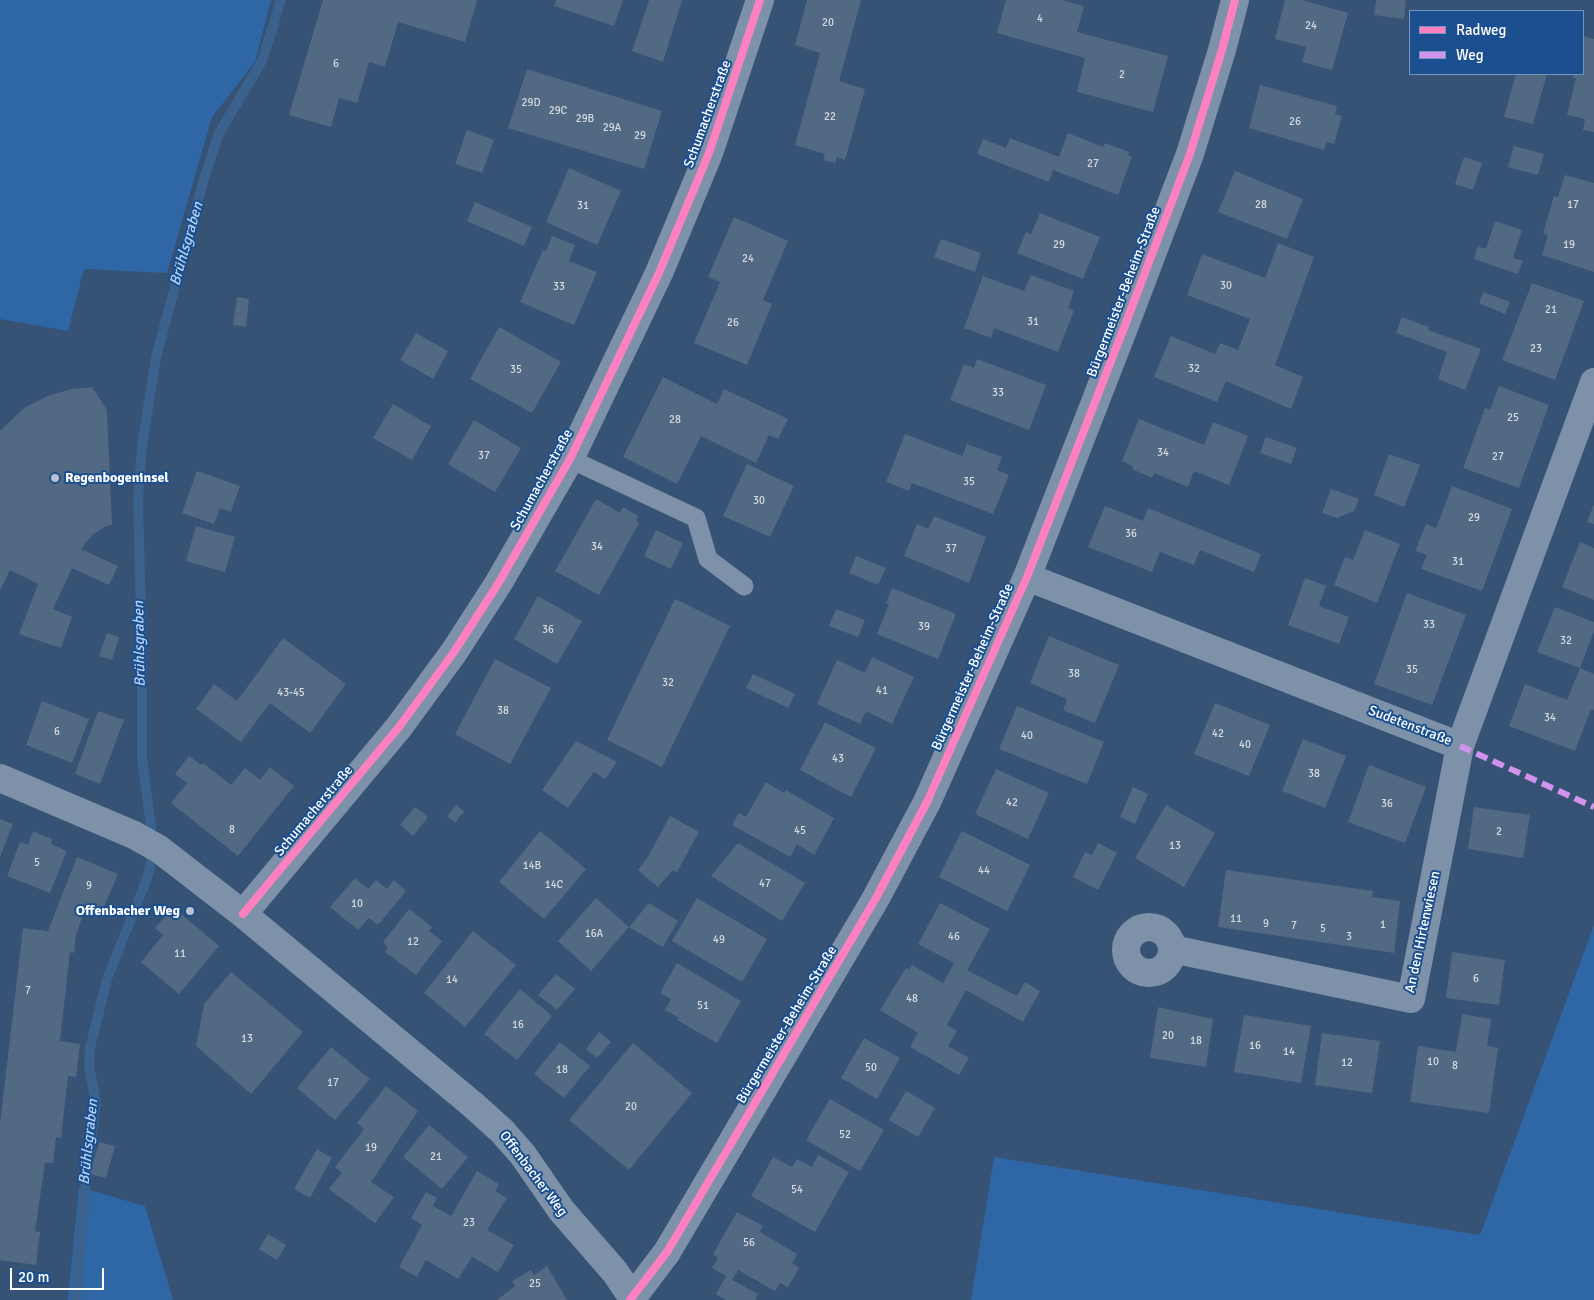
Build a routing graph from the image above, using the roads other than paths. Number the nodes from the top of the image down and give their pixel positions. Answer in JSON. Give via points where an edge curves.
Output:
{"nodes":[{"id":1,"x":760,"y":0,"type":"edge"},
{"id":2,"x":1235,"y":0,"type":"edge"},
{"id":3,"x":1594,"y":382,"type":"edge"},
{"id":4,"x":570,"y":459,"type":"junction"},
{"id":5,"x":1027,"y":577,"type":"junction"},
{"id":6,"x":744,"y":586,"type":"dead end"},
{"id":7,"x":1460,"y":746,"type":"junction"},
{"id":8,"x":0,"y":778,"type":"edge"},
{"id":9,"x":243,"y":914,"type":"junction"},
{"id":10,"x":1172,"y":949,"type":"dead end"},
{"id":11,"x":633,"y":1298,"type":"edge"}],
"edges":[{"from":1,"to":4,"type":"street","name":"Schumacherstraße","via":[[705,162],[659,273]]},
{"from":2,"to":5,"type":"street","name":"Bürgermeister-Beheim-Straße","via":[[1190,154]]},
{"from":3,"to":7,"type":"street","name":"Sudetenstraße"},
{"from":4,"to":6,"type":"lane","via":[[696,518],[708,559]]},
{"from":4,"to":9,"type":"street","name":"Schumacherstraße","via":[[498,584],[454,652],[399,727]]},
{"from":5,"to":7,"type":"street","name":"Sudetenstraße"},
{"from":5,"to":11,"type":"street","name":"Bürgermeister-Beheim-Straße","via":[[926,802],[876,898],[667,1252]]},
{"from":7,"to":10,"type":"street","name":"An den Hirtenwiesen","via":[[1411,998]]},
{"from":8,"to":9,"type":"street","name":"Offenbacher Weg","via":[[102,819],[159,849]]},
{"from":9,"to":11,"type":"street","name":"Offenbacher Weg","via":[[502,1131]]}]}
